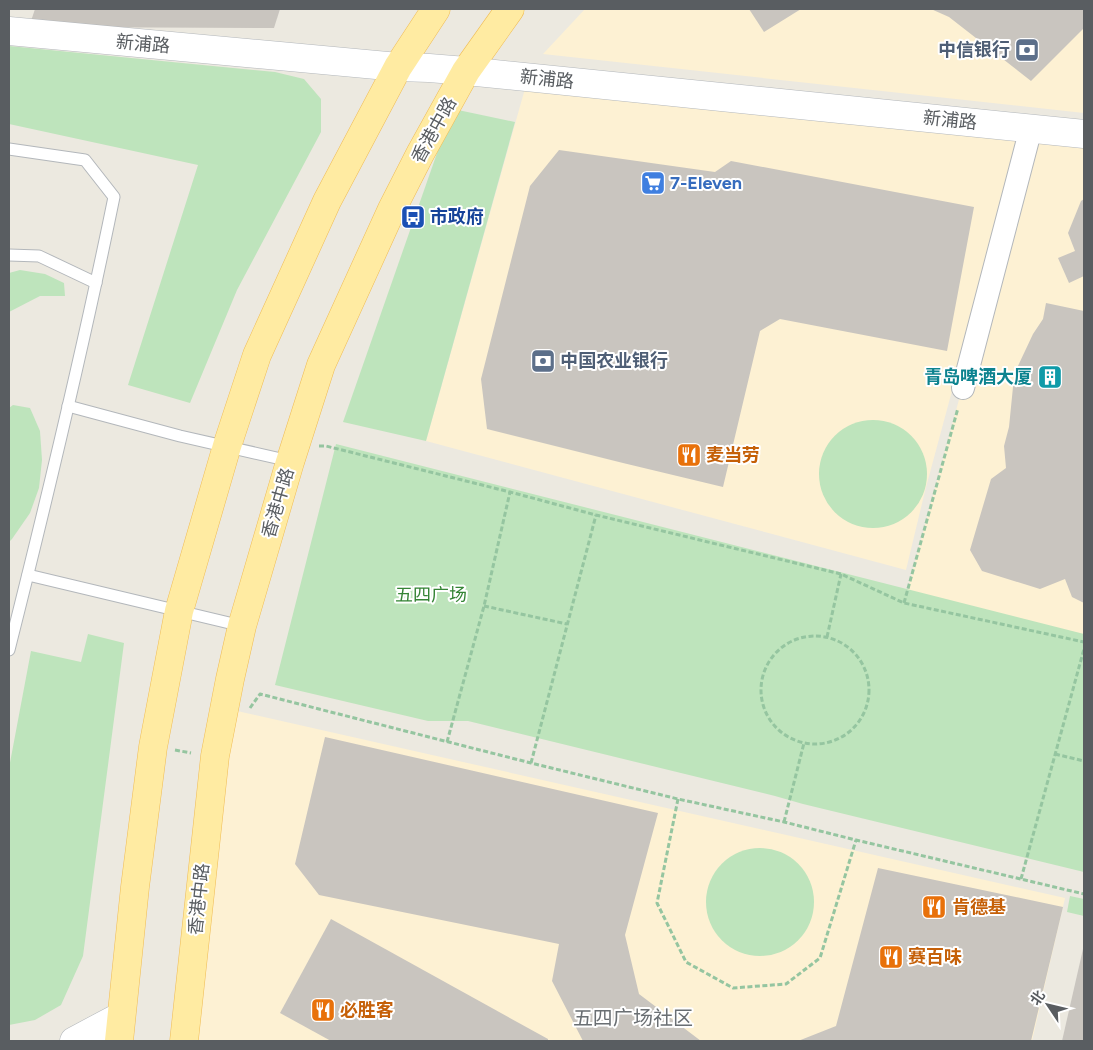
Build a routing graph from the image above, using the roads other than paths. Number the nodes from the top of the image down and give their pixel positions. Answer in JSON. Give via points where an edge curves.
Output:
{"nodes":[{"id":1,"x":436,"y":9,"type":"edge"},
{"id":2,"x":510,"y":9,"type":"edge"},
{"id":3,"x":9,"y":31,"type":"edge"},
{"id":4,"x":398,"y":67,"type":"junction"},
{"id":5,"x":466,"y":71,"type":"junction"},
{"id":6,"x":1031,"y":128,"type":"junction"},
{"id":7,"x":1084,"y":134,"type":"edge"},
{"id":8,"x":9,"y":149,"type":"edge"},
{"id":9,"x":9,"y":255,"type":"edge"},
{"id":10,"x":96,"y":283,"type":"junction"},
{"id":11,"x":963,"y":388,"type":"road end"},
{"id":12,"x":68,"y":406,"type":"junction"},
{"id":13,"x":227,"y":446,"type":"junction"},
{"id":14,"x":293,"y":453,"type":"junction"},
{"id":15,"x":28,"y":575,"type":"junction"},
{"id":16,"x":179,"y":611,"type":"junction"},
{"id":17,"x":242,"y":626,"type":"junction"},
{"id":18,"x":9,"y":650,"type":"edge"},
{"id":19,"x":120,"y":1029,"type":"edge"},
{"id":20,"x":74,"y":1041,"type":"edge"},
{"id":21,"x":184,"y":1041,"type":"edge"}],
"edges":[{"from":1,"to":4,"type":"main road"},
{"from":2,"to":5,"type":"main road","name":"香港中路"},
{"from":3,"to":4,"type":"street","name":"新浦路"},
{"from":4,"to":5,"type":"street","name":"新浦路"},
{"from":4,"to":13,"type":"main road","via":[[327,201],[257,355]]},
{"from":5,"to":6,"type":"street","name":"新浦路"},
{"from":5,"to":14,"type":"main road","name":"香港中路","via":[[392,209],[321,365]]},
{"from":6,"to":7,"type":"street","name":"新浦路"},
{"from":6,"to":11,"type":"street"},
{"from":8,"to":10,"type":"lane","via":[[85,160],[114,197]]},
{"from":9,"to":10,"type":"lane","via":[[39,256]]},
{"from":10,"to":12,"type":"lane"},
{"from":12,"to":13,"type":"lane"},
{"from":12,"to":15,"type":"lane"},
{"from":13,"to":14,"type":"lane"},
{"from":13,"to":16,"type":"main road"},
{"from":14,"to":17,"type":"main road","name":"香港中路"},
{"from":15,"to":16,"type":"lane"},
{"from":15,"to":18,"type":"lane"},
{"from":16,"to":17,"type":"lane"},
{"from":16,"to":19,"type":"main road","via":[[152,746]]},
{"from":17,"to":21,"type":"main road","name":"香港中路","via":[[215,756]]},
{"from":19,"to":20,"type":"street"}]}
